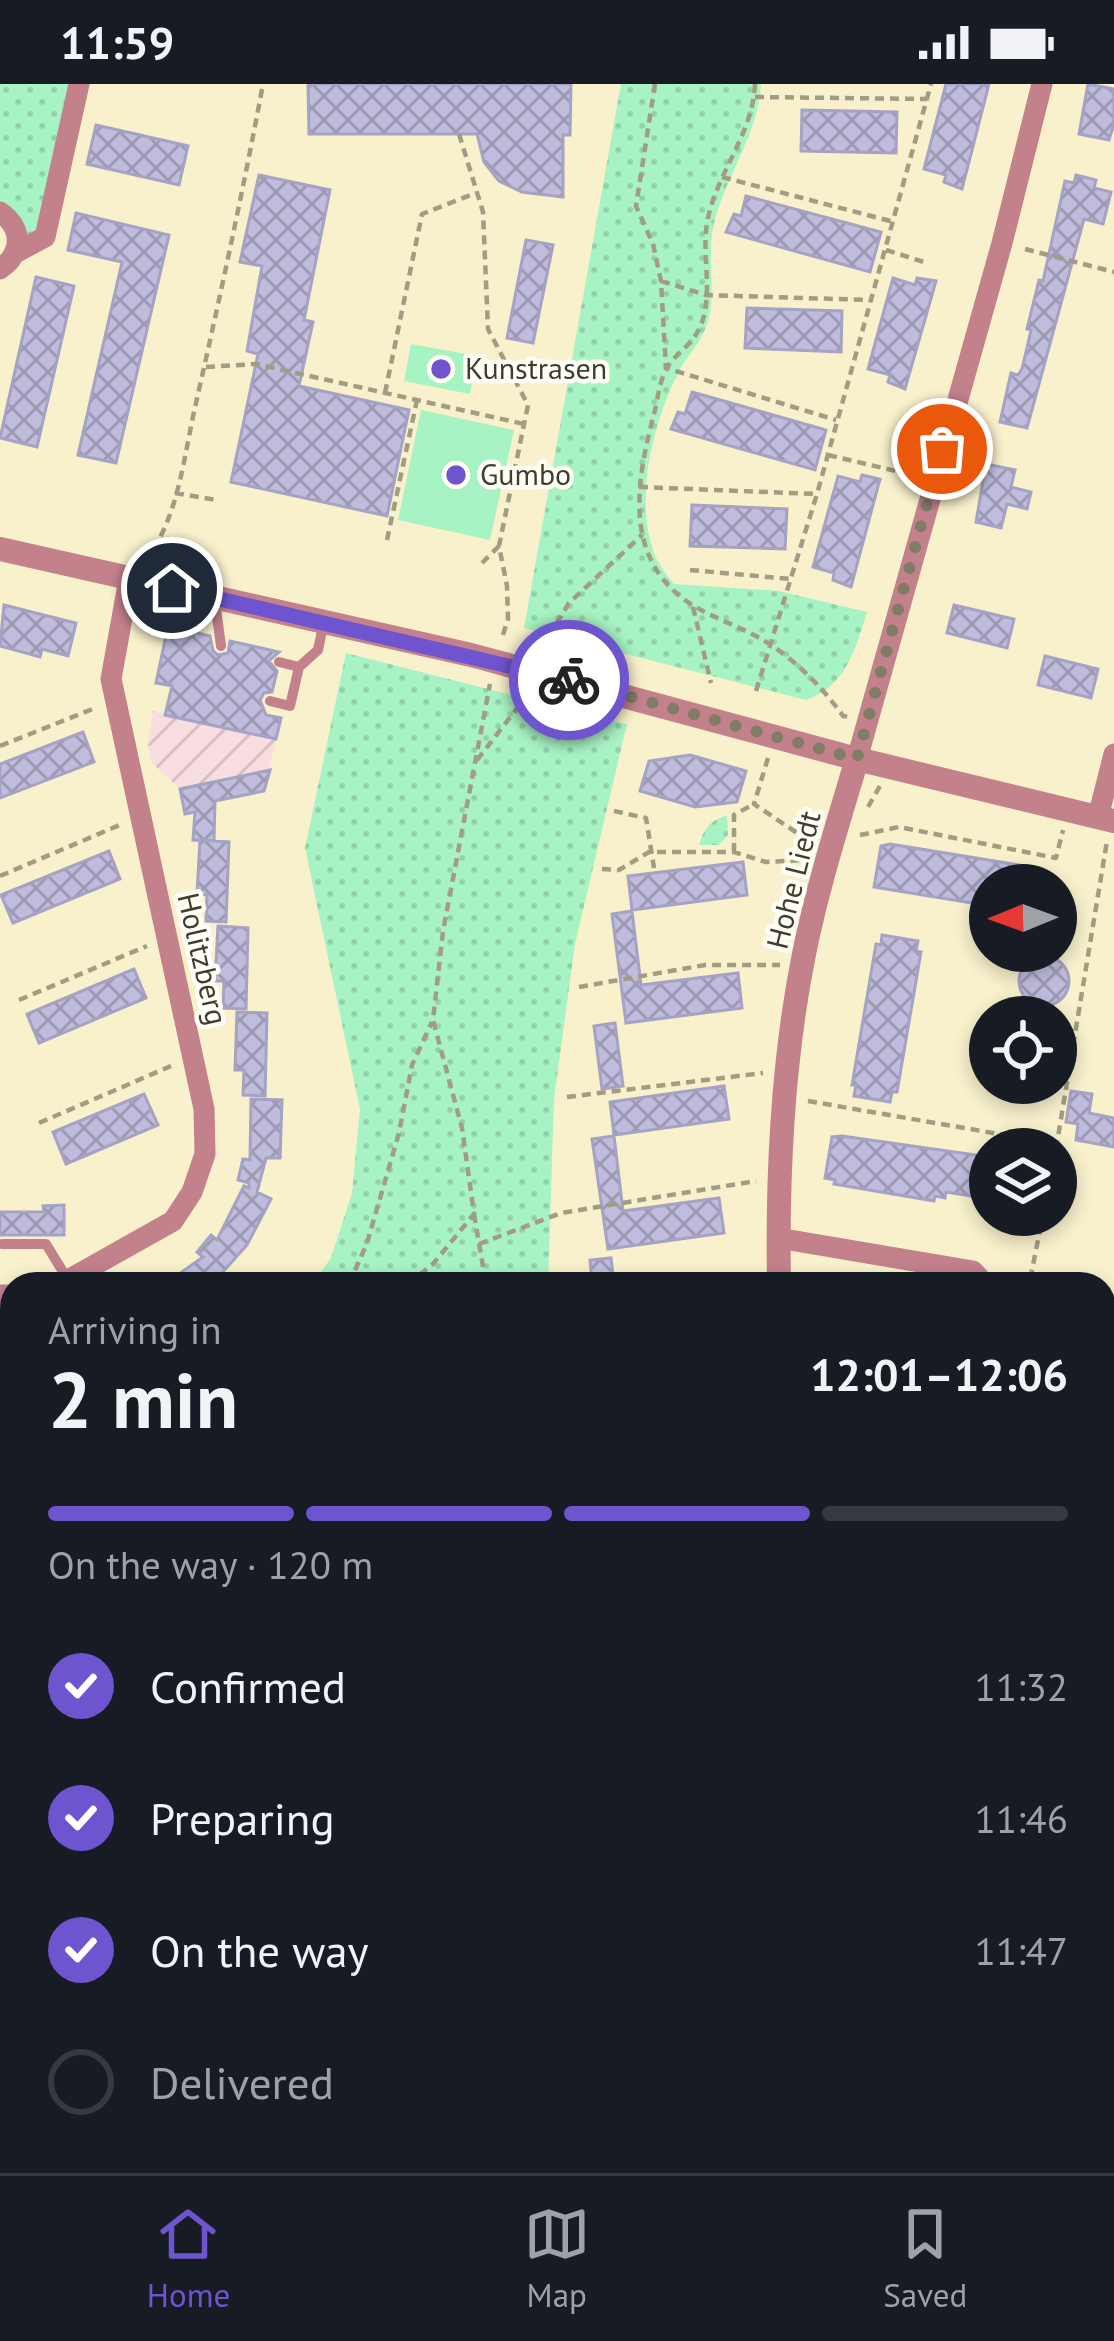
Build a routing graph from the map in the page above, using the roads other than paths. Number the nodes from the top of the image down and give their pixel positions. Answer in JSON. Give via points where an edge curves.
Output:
{"nodes":[{"id":1,"x":79,"y":84,"type":"edge"},
{"id":2,"x":1042,"y":84,"type":"edge"},
{"id":3,"x":0,"y":212,"type":"edge"},
{"id":4,"x":16,"y":252,"type":"junction"},
{"id":5,"x":0,"y":269,"type":"edge"},
{"id":6,"x":0,"y":548,"type":"edge"},
{"id":7,"x":129,"y":578,"type":"junction"},
{"id":8,"x":214,"y":598,"type":"junction"},
{"id":9,"x":324,"y":621,"type":"junction"},
{"id":10,"x":221,"y":646,"type":"dead end"},
{"id":11,"x":279,"y":662,"type":"dead end"},
{"id":12,"x":298,"y":667,"type":"junction"},
{"id":13,"x":270,"y":701,"type":"dead end"},
{"id":14,"x":1114,"y":754,"type":"edge"},
{"id":15,"x":857,"y":759,"type":"junction"},
{"id":16,"x":1107,"y":820,"type":"edge"},
{"id":17,"x":778,"y":1238,"type":"junction"},
{"id":18,"x":2,"y":1244,"type":"edge"},
{"id":19,"x":60,"y":1272,"type":"edge"},
{"id":20,"x":84,"y":1272,"type":"edge"},
{"id":21,"x":778,"y":1272,"type":"edge"},
{"id":22,"x":953,"y":1272,"type":"edge"}],
"edges":[{"from":1,"to":4,"type":"street","via":[[45,237]]},
{"from":2,"to":15,"type":"street","name":"Hohe Liedt"},
{"from":3,"to":4,"type":"street","via":[[17,232]]},
{"from":4,"to":5,"type":"street"},
{"from":6,"to":7,"type":"street"},
{"from":7,"to":8,"type":"street"},
{"from":7,"to":20,"type":"street","name":"Holitzberg","via":[[111,680],[204,1109],[205,1154],[173,1221]]},
{"from":8,"to":9,"type":"street"},
{"from":8,"to":10,"type":"lane"},
{"from":9,"to":12,"type":"lane","via":[[318,650]]},
{"from":9,"to":15,"type":"street"},
{"from":11,"to":12,"type":"lane"},
{"from":12,"to":13,"type":"lane","via":[[290,706]]},
{"from":14,"to":16,"type":"street"},
{"from":15,"to":16,"type":"street"},
{"from":15,"to":17,"type":"street","name":"Hohe Liedt","via":[[804,953],[783,1097]]},
{"from":17,"to":21,"type":"street","name":"Hohe Liedt"},
{"from":17,"to":22,"type":"street"},
{"from":18,"to":19,"type":"lane","via":[[46,1244]]}]}
